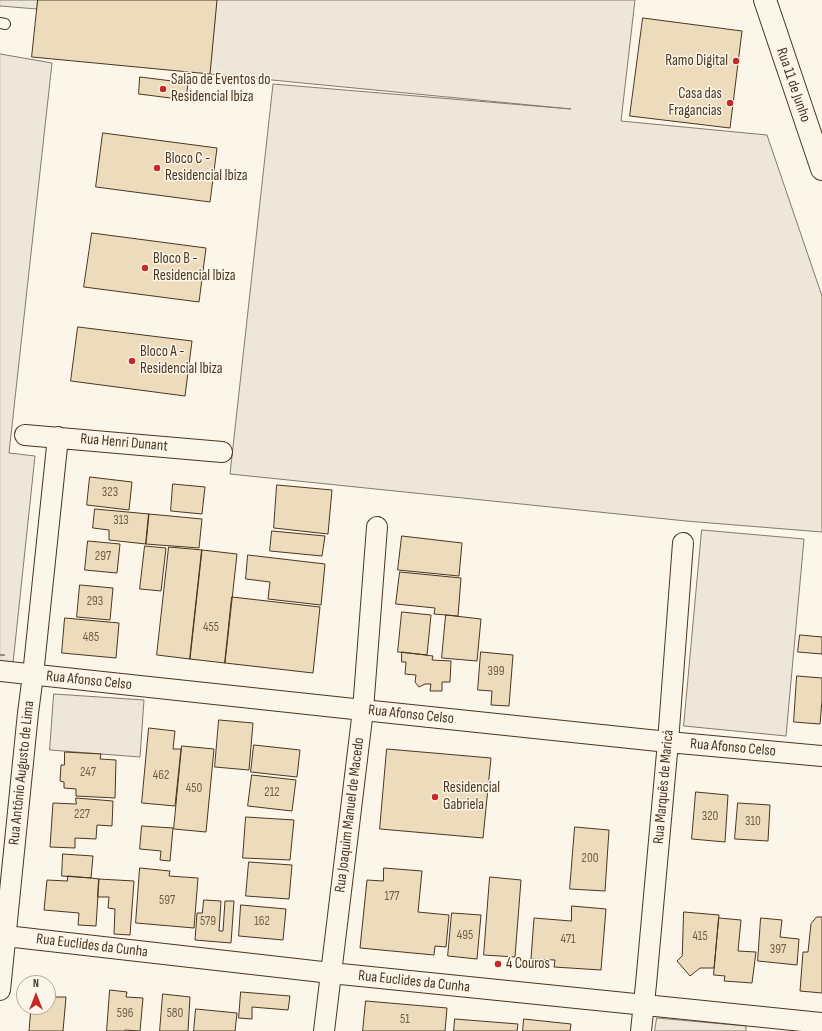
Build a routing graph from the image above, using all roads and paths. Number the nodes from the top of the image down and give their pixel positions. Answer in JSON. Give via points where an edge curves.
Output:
{"nodes":[{"id":1,"x":765,"y":0,"type":"edge"},
{"id":2,"x":822,"y":169,"type":"edge"},
{"id":3,"x":25,"y":435,"type":"dead end"},
{"id":4,"x":58,"y":438,"type":"junction"},
{"id":5,"x":222,"y":452,"type":"dead end"},
{"id":6,"x":378,"y":527,"type":"dead end"},
{"id":7,"x":683,"y":543,"type":"dead end"},
{"id":8,"x":0,"y":671,"type":"edge"},
{"id":9,"x":33,"y":675,"type":"junction"},
{"id":10,"x":363,"y":710,"type":"junction"},
{"id":11,"x":668,"y":742,"type":"junction"},
{"id":12,"x":822,"y":756,"type":"edge"},
{"id":13,"x":6,"y":936,"type":"junction"},
{"id":14,"x":331,"y":973,"type":"junction"},
{"id":15,"x":0,"y":990,"type":"edge"},
{"id":16,"x":645,"y":1005,"type":"junction"},
{"id":17,"x":822,"y":1023,"type":"edge"},
{"id":18,"x":324,"y":1031,"type":"edge"},
{"id":19,"x":642,"y":1031,"type":"edge"}],
"edges":[{"from":1,"to":2,"type":"street","name":"Rua 11 de Junho"},
{"from":3,"to":4,"type":"street","name":"Rua Henri Dunant"},
{"from":4,"to":5,"type":"street","name":"Rua Henri Dunant"},
{"from":4,"to":9,"type":"street","name":"Rua Antônio Augusto de Lima"},
{"from":6,"to":10,"type":"street","name":"Rua Joaquim Manuel de Macedo"},
{"from":7,"to":11,"type":"street","name":"Rua Marquês de Maricá"},
{"from":8,"to":9,"type":"street","name":"Rua Afonso Celso"},
{"from":9,"to":10,"type":"street","name":"Rua Afonso Celso"},
{"from":9,"to":13,"type":"street","name":"Rua Antônio Augusto de Lima"},
{"from":10,"to":11,"type":"street","name":"Rua Afonso Celso"},
{"from":10,"to":14,"type":"street","name":"Rua Joaquim Manuel de Macedo"},
{"from":11,"to":12,"type":"street","name":"Rua Afonso Celso"},
{"from":11,"to":16,"type":"street","name":"Rua Marquês de Maricá"},
{"from":13,"to":14,"type":"street","name":"Rua Euclides da Cunha"},
{"from":13,"to":15,"type":"street","name":"Rua Antônio Augusto de Lima"},
{"from":14,"to":16,"type":"street","name":"Rua Euclides da Cunha"},
{"from":14,"to":18,"type":"street","name":"Rua Joaquim Manuel de Macedo"},
{"from":16,"to":17,"type":"street","name":"Rua Euclides da Cunha"},
{"from":16,"to":19,"type":"street","name":"Rua Marquês de Maricá"}]}
